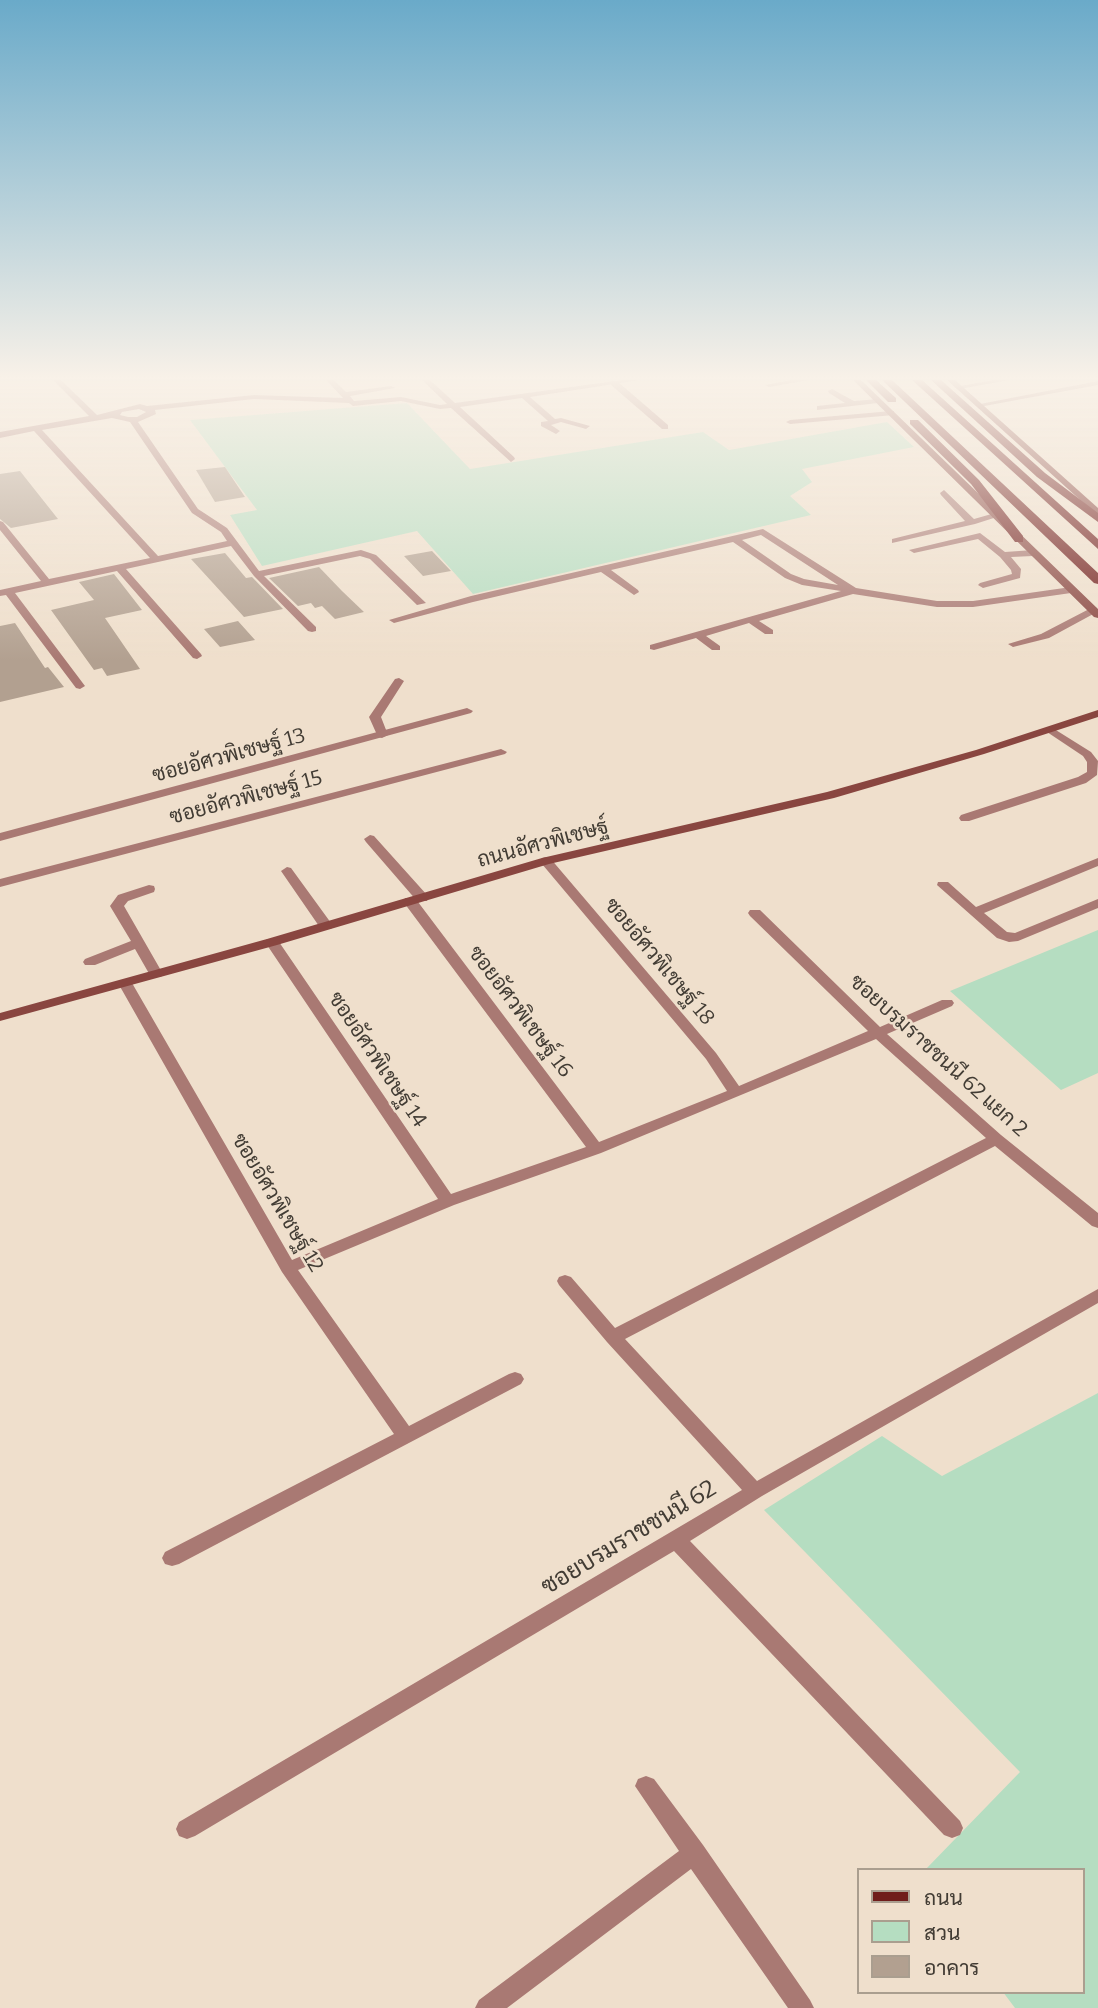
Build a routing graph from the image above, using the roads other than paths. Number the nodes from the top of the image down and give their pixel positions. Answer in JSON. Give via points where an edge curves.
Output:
{"nodes":[{"id":1,"x":78,"y":474,"type":"edge"},
{"id":2,"x":169,"y":474,"type":"edge"},
{"id":3,"x":955,"y":474,"type":"edge"},
{"id":4,"x":966,"y":474,"type":"edge"},
{"id":5,"x":986,"y":474,"type":"edge"},
{"id":6,"x":997,"y":474,"type":"edge"},
{"id":7,"x":1019,"y":474,"type":"edge"},
{"id":8,"x":1027,"y":474,"type":"edge"},
{"id":9,"x":1040,"y":474,"type":"edge"},
{"id":10,"x":1055,"y":474,"type":"edge"},
{"id":11,"x":944,"y":493,"type":"dead end"},
{"id":12,"x":1098,"y":513,"type":"edge"},
{"id":13,"x":995,"y":516,"type":"junction"},
{"id":14,"x":1098,"y":519,"type":"edge"},
{"id":15,"x":972,"y":522,"type":"junction"},
{"id":16,"x":0,"y":524,"type":"edge"},
{"id":17,"x":734,"y":538,"type":"junction"},
{"id":18,"x":1098,"y":538,"type":"edge"},
{"id":19,"x":1019,"y":539,"type":"junction"},
{"id":20,"x":895,"y":541,"type":"dead end"},
{"id":21,"x":232,"y":543,"type":"junction"},
{"id":22,"x":1098,"y":545,"type":"edge"},
{"id":23,"x":914,"y":550,"type":"dead end"},
{"id":24,"x":1033,"y":553,"type":"junction"},
{"id":25,"x":1003,"y":555,"type":"junction"},
{"id":26,"x":156,"y":559,"type":"junction"},
{"id":27,"x":120,"y":568,"type":"junction"},
{"id":28,"x":1098,"y":568,"type":"edge"},
{"id":29,"x":605,"y":569,"type":"junction"},
{"id":30,"x":257,"y":575,"type":"junction"},
{"id":31,"x":1098,"y":580,"type":"edge"},
{"id":32,"x":47,"y":583,"type":"junction"},
{"id":33,"x":983,"y":585,"type":"dead end"},
{"id":34,"x":1072,"y":590,"type":"junction"},
{"id":35,"x":854,"y":591,"type":"junction"},
{"id":36,"x":4,"y":592,"type":"edge"},
{"id":37,"x":635,"y":592,"type":"dead end"},
{"id":38,"x":421,"y":603,"type":"dead end"},
{"id":39,"x":1095,"y":613,"type":"edge"},
{"id":40,"x":394,"y":620,"type":"dead end"},
{"id":41,"x":751,"y":620,"type":"junction"},
{"id":42,"x":312,"y":629,"type":"dead end"},
{"id":43,"x":769,"y":632,"type":"dead end"},
{"id":44,"x":698,"y":635,"type":"junction"},
{"id":45,"x":1013,"y":644,"type":"dead end"},
{"id":46,"x":654,"y":648,"type":"dead end"},
{"id":47,"x":716,"y":648,"type":"dead end"},
{"id":48,"x":197,"y":656,"type":"dead end"},
{"id":49,"x":399,"y":681,"type":"dead end"},
{"id":50,"x":80,"y":686,"type":"dead end"},
{"id":51,"x":467,"y":711,"type":"dead end"},
{"id":52,"x":1098,"y":713,"type":"edge"},
{"id":53,"x":1051,"y":730,"type":"junction"},
{"id":54,"x":382,"y":735,"type":"junction"},
{"id":55,"x":501,"y":752,"type":"dead end"},
{"id":56,"x":965,"y":818,"type":"dead end"},
{"id":57,"x":0,"y":837,"type":"edge"},
{"id":58,"x":370,"y":839,"type":"dead end"},
{"id":59,"x":546,"y":861,"type":"junction"},
{"id":60,"x":1098,"y":862,"type":"edge"},
{"id":61,"x":286,"y":871,"type":"dead end"},
{"id":62,"x":0,"y":883,"type":"edge"},
{"id":63,"x":943,"y":885,"type":"dead end"},
{"id":64,"x":149,"y":889,"type":"dead end"},
{"id":65,"x":416,"y":900,"type":"junction"},
{"id":66,"x":1098,"y":904,"type":"edge"},
{"id":67,"x":977,"y":911,"type":"junction"},
{"id":68,"x":755,"y":913,"type":"dead end"},
{"id":69,"x":326,"y":926,"type":"junction"},
{"id":70,"x":272,"y":942,"type":"junction"},
{"id":71,"x":138,"y":943,"type":"junction"},
{"id":72,"x":90,"y":962,"type":"dead end"},
{"id":73,"x":156,"y":974,"type":"junction"},
{"id":74,"x":125,"y":983,"type":"junction"},
{"id":75,"x":947,"y":1003,"type":"dead end"},
{"id":76,"x":0,"y":1017,"type":"edge"},
{"id":77,"x":878,"y":1033,"type":"junction"},
{"id":78,"x":736,"y":1093,"type":"junction"},
{"id":79,"x":996,"y":1139,"type":"junction"},
{"id":80,"x":596,"y":1149,"type":"junction"},
{"id":81,"x":448,"y":1201,"type":"junction"},
{"id":82,"x":1098,"y":1222,"type":"edge"},
{"id":83,"x":288,"y":1268,"type":"junction"},
{"id":84,"x":565,"y":1281,"type":"dead end"},
{"id":85,"x":1098,"y":1295,"type":"edge"},
{"id":86,"x":613,"y":1337,"type":"junction"},
{"id":87,"x":515,"y":1379,"type":"dead end"},
{"id":88,"x":406,"y":1436,"type":"junction"},
{"id":89,"x":755,"y":1491,"type":"junction"},
{"id":90,"x":676,"y":1540,"type":"junction"},
{"id":91,"x":172,"y":1558,"type":"dead end"},
{"id":92,"x":646,"y":1786,"type":"dead end"},
{"id":93,"x":952,"y":1828,"type":"dead end"},
{"id":94,"x":187,"y":1829,"type":"dead end"},
{"id":95,"x":695,"y":1853,"type":"junction"},
{"id":96,"x":487,"y":2008,"type":"edge"},
{"id":97,"x":803,"y":2008,"type":"edge"}],
"edges":[{"from":1,"to":26,"type":"street"},
{"from":2,"to":21,"type":"street","via":[[190,505],[219,525]]},
{"from":3,"to":13,"type":"main road"},
{"from":4,"to":19,"type":"main road"},
{"from":5,"to":31,"type":"main road"},
{"from":6,"to":28,"type":"main road"},
{"from":7,"to":22,"type":"main road"},
{"from":8,"to":18,"type":"main road"},
{"from":9,"to":14,"type":"main road"},
{"from":10,"to":12,"type":"main road"},
{"from":11,"to":15,"type":"street"},
{"from":13,"to":15,"type":"street"},
{"from":13,"to":19,"type":"main road"},
{"from":15,"to":20,"type":"street"},
{"from":16,"to":32,"type":"street"},
{"from":17,"to":29,"type":"street"},
{"from":17,"to":35,"type":"street","via":[[788,576]]},
{"from":17,"to":35,"type":"street","via":[[768,534]]},
{"from":19,"to":24,"type":"main road"},
{"from":21,"to":26,"type":"street"},
{"from":21,"to":30,"type":"street"},
{"from":23,"to":25,"type":"street","via":[[980,536]]},
{"from":24,"to":25,"type":"street"},
{"from":24,"to":34,"type":"main road"},
{"from":25,"to":33,"type":"street","via":[[1019,573]]},
{"from":26,"to":27,"type":"street"},
{"from":27,"to":32,"type":"street"},
{"from":27,"to":48,"type":"street"},
{"from":29,"to":37,"type":"street"},
{"from":29,"to":40,"type":"street"},
{"from":30,"to":38,"type":"street","via":[[361,553],[373,557]]},
{"from":30,"to":42,"type":"street"},
{"from":32,"to":36,"type":"street"},
{"from":34,"to":35,"type":"street","via":[[954,605]]},
{"from":34,"to":39,"type":"main road"},
{"from":35,"to":41,"type":"street"},
{"from":36,"to":50,"type":"street"},
{"from":39,"to":45,"type":"street","via":[[1045,636]]},
{"from":41,"to":43,"type":"street"},
{"from":41,"to":44,"type":"street"},
{"from":44,"to":46,"type":"street"},
{"from":44,"to":47,"type":"street"},
{"from":49,"to":54,"type":"street","via":[[375,717]]},
{"from":51,"to":54,"type":"street","name":"ซอยอัศวพิเชษฐ์ 13"},
{"from":52,"to":53,"type":"main road","name":"ถนนอัศวพิเชษฐ์"},
{"from":53,"to":56,"type":"street","via":[[1087,754],[1093,773]]},
{"from":53,"to":59,"type":"main road","name":"ถนนอัศวพิเชษฐ์","via":[[830,795]]},
{"from":54,"to":57,"type":"street","name":"ซอยอัศวพิเชษฐ์ 13"},
{"from":55,"to":62,"type":"street","name":"ซอยอัศวพิเชษฐ์ 15"},
{"from":58,"to":65,"type":"street","name":"ซอยอัศวพิเชษฐ์ 16"},
{"from":59,"to":65,"type":"main road","name":"ถนนอัศวพิเชษฐ์"},
{"from":59,"to":78,"type":"street","name":"ซอยอัศวพิเชษฐ์ 18","via":[[711,1056]]},
{"from":60,"to":67,"type":"street"},
{"from":61,"to":69,"type":"street"},
{"from":63,"to":67,"type":"street"},
{"from":64,"to":71,"type":"street","via":[[123,898],[117,906]]},
{"from":65,"to":69,"type":"main road","name":"ถนนอัศวพิเชษฐ์"},
{"from":65,"to":80,"type":"street","name":"ซอยอัศวพิเชษฐ์ 16"},
{"from":66,"to":67,"type":"street","via":[[1009,938]]},
{"from":68,"to":77,"type":"street","name":"ซอยบรมราชชนนี 62 แยก 2"},
{"from":69,"to":70,"type":"main road","name":"ถนนอัศวพิเชษฐ์"},
{"from":70,"to":73,"type":"main road","name":"ถนนอัศวพิเชษฐ์"},
{"from":70,"to":81,"type":"street","name":"ซอยอัศวพิเชษฐ์ 14"},
{"from":71,"to":72,"type":"street"},
{"from":71,"to":73,"type":"street"},
{"from":73,"to":74,"type":"main road","name":"ถนนอัศวพิเชษฐ์"},
{"from":74,"to":76,"type":"main road","name":"ถนนอัศวพิเชษฐ์"},
{"from":74,"to":83,"type":"street","name":"ซอยอัศวพิเชษฐ์ 12"},
{"from":75,"to":77,"type":"street"},
{"from":77,"to":78,"type":"street"},
{"from":77,"to":79,"type":"street","name":"ซอยบรมราชชนนี 62 แยก 2"},
{"from":78,"to":80,"type":"street"},
{"from":79,"to":82,"type":"street","name":"ซอยบรมราชชนนี 62 แยก 2"},
{"from":79,"to":86,"type":"street"},
{"from":80,"to":81,"type":"street"},
{"from":81,"to":83,"type":"street"},
{"from":83,"to":88,"type":"street","name":"ซอยอัศวพิเชษฐ์ 12"},
{"from":84,"to":86,"type":"street"},
{"from":85,"to":89,"type":"street","name":"ซอยบรมราชชนนี 62"},
{"from":86,"to":89,"type":"street"},
{"from":87,"to":88,"type":"street"},
{"from":88,"to":91,"type":"street"},
{"from":89,"to":90,"type":"street","name":"ซอยบรมราชชนนี 62"},
{"from":90,"to":93,"type":"street"},
{"from":90,"to":94,"type":"street","name":"ซอยบรมราชชนนี 62"},
{"from":92,"to":95,"type":"street"},
{"from":95,"to":96,"type":"street"},
{"from":95,"to":97,"type":"street"}]}
